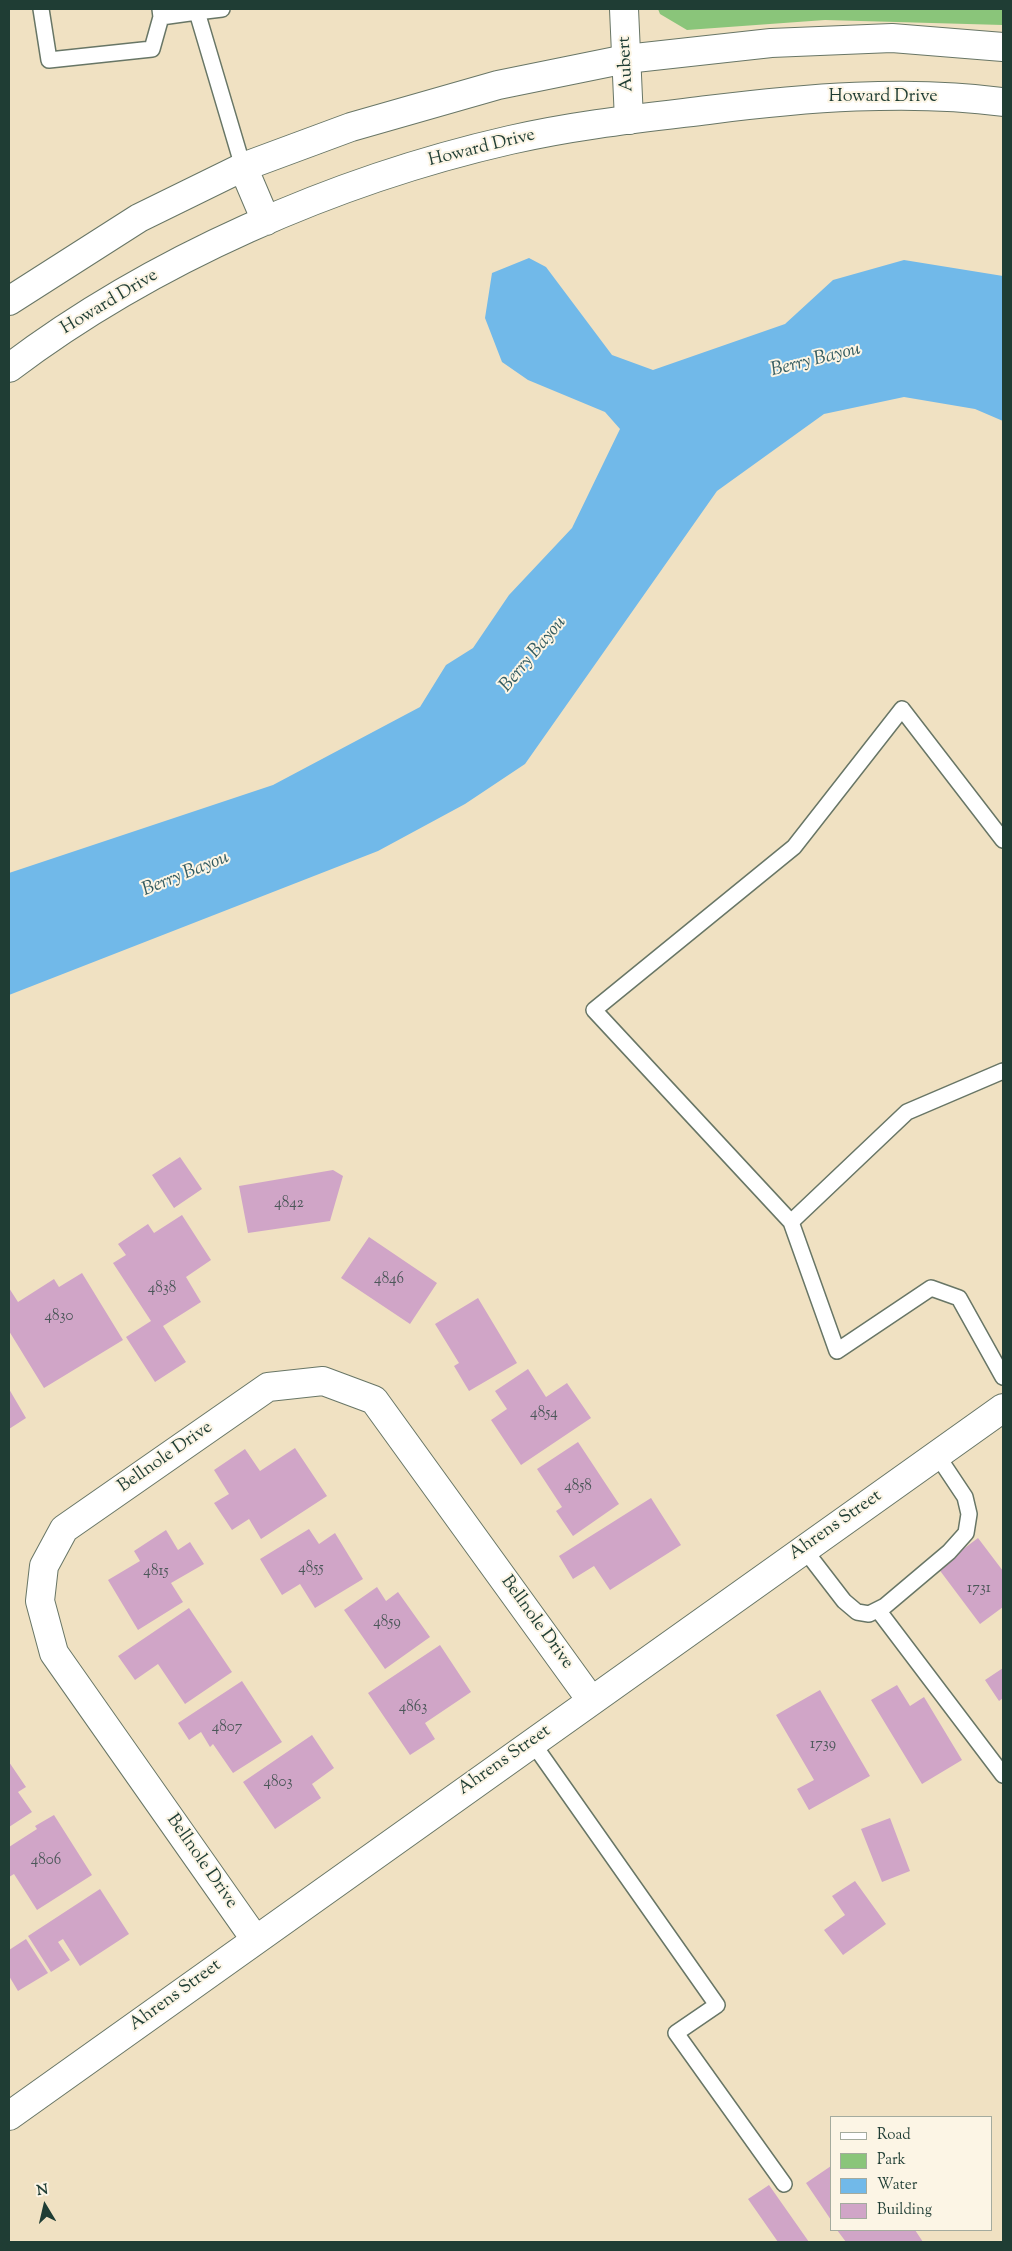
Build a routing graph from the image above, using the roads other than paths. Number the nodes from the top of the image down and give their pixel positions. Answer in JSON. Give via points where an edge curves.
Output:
{"nodes":[{"id":1,"x":41,"y":9,"type":"edge"},
{"id":2,"x":222,"y":9,"type":"edge"},
{"id":3,"x":624,"y":9,"type":"edge"},
{"id":4,"x":197,"y":12,"type":"junction"},
{"id":5,"x":160,"y":13,"type":"edge"},
{"id":6,"x":1003,"y":47,"type":"edge"},
{"id":7,"x":626,"y":59,"type":"junction"},
{"id":8,"x":1003,"y":102,"type":"edge"},
{"id":9,"x":629,"y":120,"type":"junction"},
{"id":10,"x":243,"y":168,"type":"junction"},
{"id":11,"x":266,"y":221,"type":"junction"},
{"id":12,"x":9,"y":301,"type":"edge"},
{"id":13,"x":9,"y":368,"type":"edge"},
{"id":14,"x":1003,"y":840,"type":"edge"},
{"id":15,"x":1003,"y":1071,"type":"edge"},
{"id":16,"x":791,"y":1222,"type":"junction"},
{"id":17,"x":1003,"y":1377,"type":"edge"},
{"id":18,"x":1003,"y":1408,"type":"edge"},
{"id":19,"x":937,"y":1454,"type":"junction"},
{"id":20,"x":804,"y":1549,"type":"junction"},
{"id":21,"x":878,"y":1610,"type":"junction"},
{"id":22,"x":591,"y":1700,"type":"junction"},
{"id":23,"x":532,"y":1742,"type":"junction"},
{"id":24,"x":1003,"y":1775,"type":"edge"},
{"id":25,"x":255,"y":1939,"type":"junction"},
{"id":26,"x":9,"y":2116,"type":"edge"},
{"id":27,"x":784,"y":2184,"type":"dead end"}],
"edges":[{"from":1,"to":5,"type":"lane","via":[[49,60],[152,49]]},
{"from":2,"to":4,"type":"lane"},
{"from":3,"to":7,"type":"street","name":"Aubert"},
{"from":4,"to":5,"type":"lane"},
{"from":4,"to":10,"type":"lane"},
{"from":6,"to":7,"type":"street","via":[[892,38],[771,43]]},
{"from":7,"to":9,"type":"street","name":"Aubert"},
{"from":7,"to":10,"type":"street","via":[[498,85],[352,127]]},
{"from":8,"to":9,"type":"street","name":"Howard Drive","via":[[898,96],[790,99]]},
{"from":9,"to":11,"type":"street","name":"Howard Drive","via":[[511,140],[400,170]]},
{"from":10,"to":11,"type":"street"},
{"from":10,"to":12,"type":"street","via":[[139,218]]},
{"from":11,"to":13,"type":"street","name":"Howard Drive","via":[[206,248],[118,295]]},
{"from":14,"to":16,"type":"lane","via":[[902,709],[794,847],[594,1010]]},
{"from":15,"to":16,"type":"lane","via":[[907,1112]]},
{"from":16,"to":17,"type":"lane","via":[[837,1351],[931,1288],[959,1298]]},
{"from":18,"to":19,"type":"street","name":"Ahrens Street"},
{"from":19,"to":20,"type":"street","name":"Ahrens Street"},
{"from":19,"to":21,"type":"lane","via":[[966,1497],[969,1514],[966,1533],[949,1552]]},
{"from":20,"to":21,"type":"lane","via":[[844,1601],[857,1612],[869,1614]]},
{"from":20,"to":22,"type":"street","name":"Ahrens Street"},
{"from":21,"to":24,"type":"lane"},
{"from":22,"to":23,"type":"street","name":"Ahrens Street"},
{"from":22,"to":25,"type":"street","name":"Bellnole Drive","via":[[374,1400],[323,1380],[268,1387],[64,1529],[44,1566],[40,1601],[54,1653]]},
{"from":23,"to":25,"type":"street","name":"Ahrens Street"},
{"from":23,"to":27,"type":"lane","via":[[717,2005],[676,2033]]},
{"from":25,"to":26,"type":"street","name":"Ahrens Street"}]}
